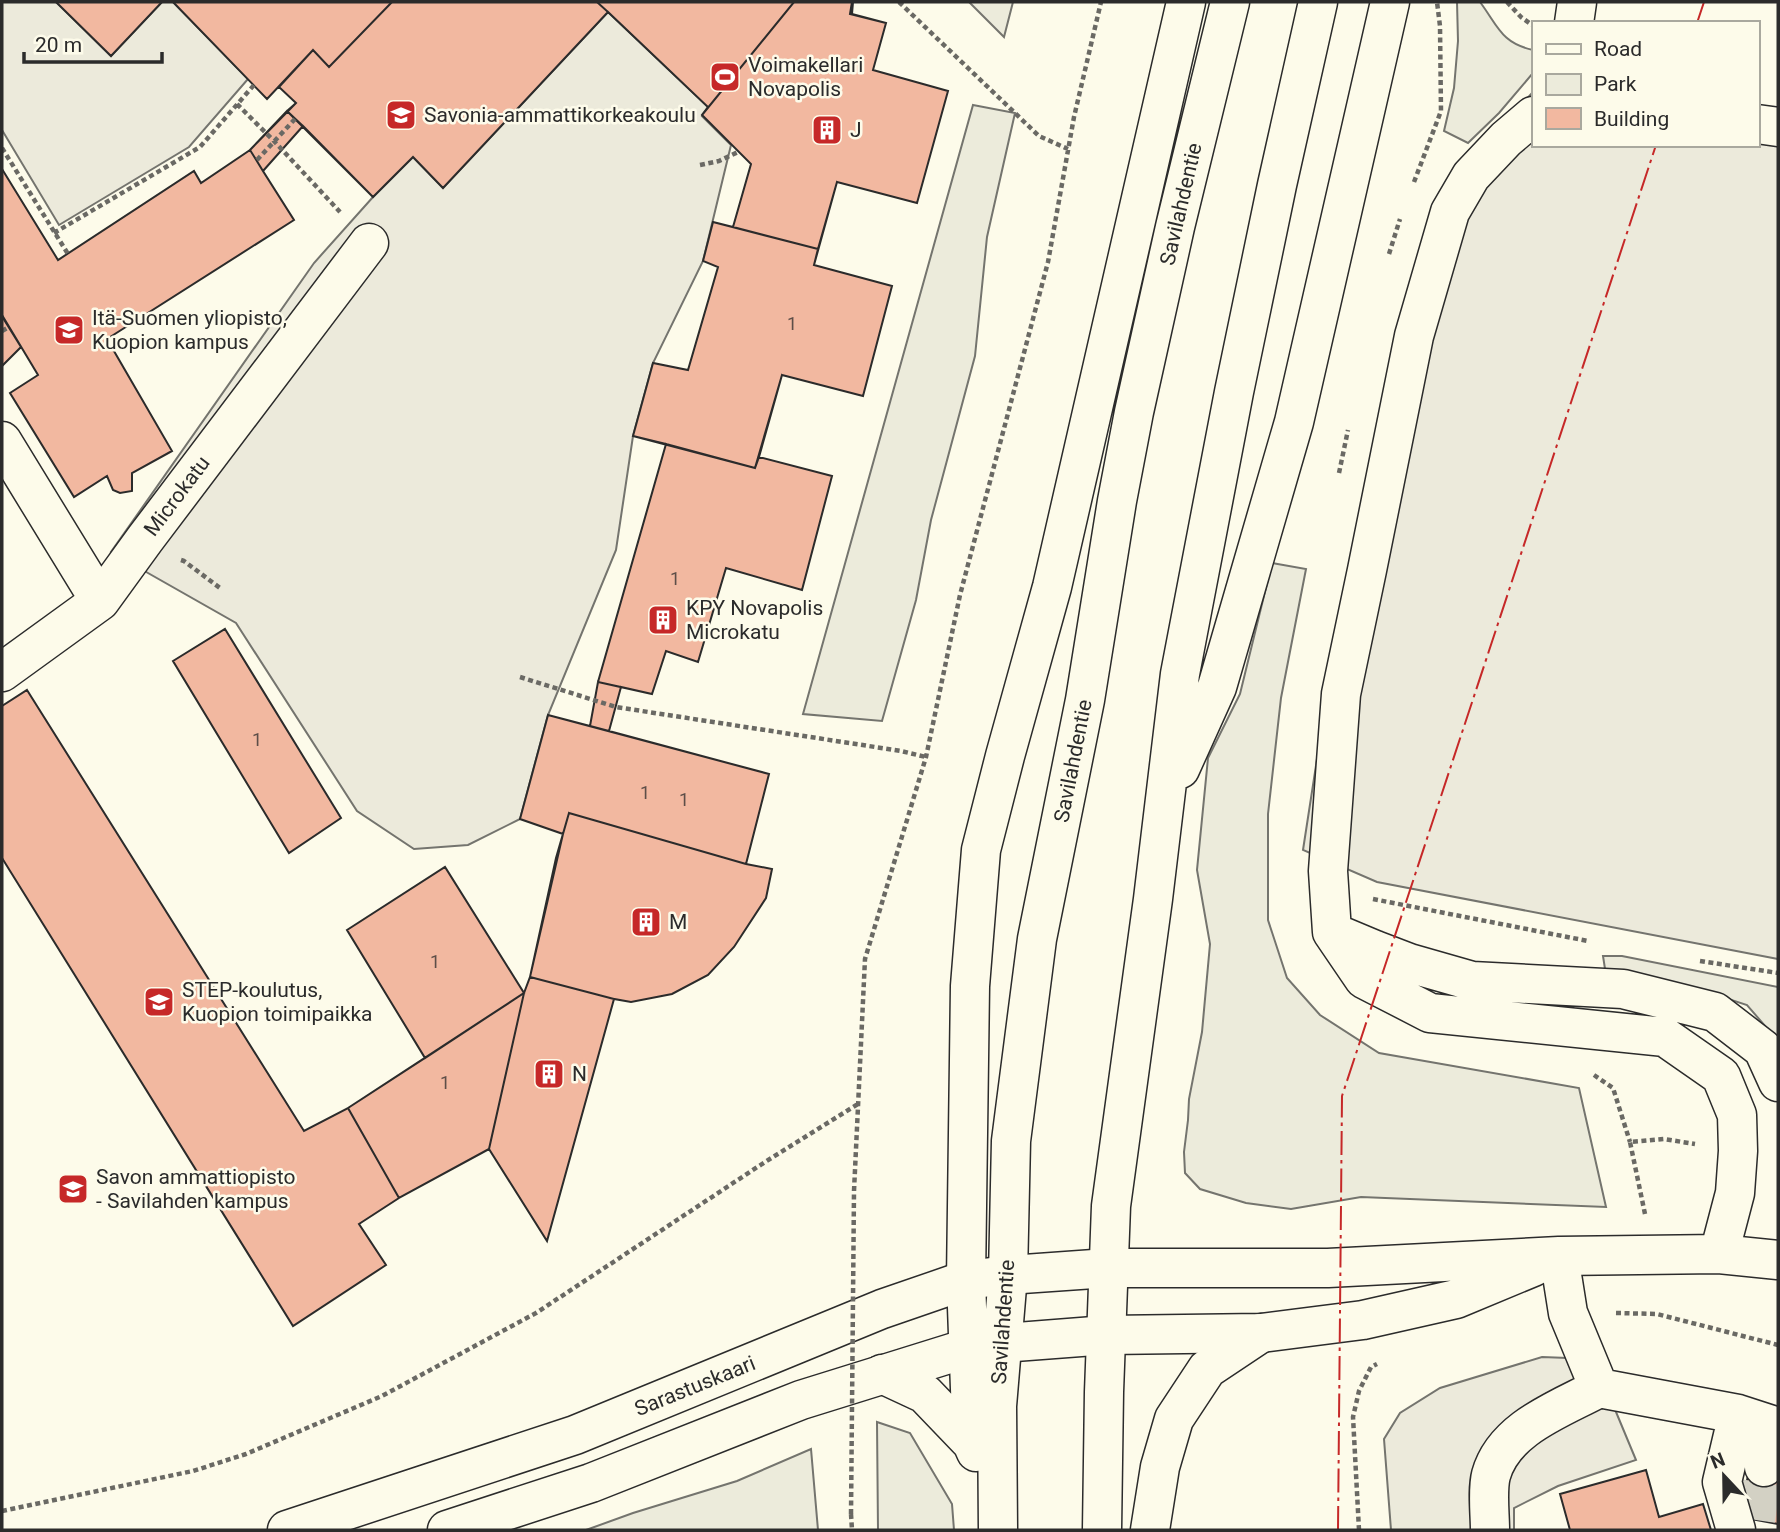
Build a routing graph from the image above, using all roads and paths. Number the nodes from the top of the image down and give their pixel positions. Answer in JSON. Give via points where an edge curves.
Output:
{"nodes":[{"id":1,"x":899,"y":2,"type":"edge"},
{"id":2,"x":1101,"y":2,"type":"edge"},
{"id":3,"x":1186,"y":2,"type":"edge"},
{"id":4,"x":1230,"y":2,"type":"edge"},
{"id":5,"x":1318,"y":2,"type":"edge"},
{"id":6,"x":1390,"y":2,"type":"edge"},
{"id":7,"x":1507,"y":2,"type":"edge"},
{"id":8,"x":1577,"y":2,"type":"edge"},
{"id":9,"x":1595,"y":2,"type":"edge"},
{"id":10,"x":1574,"y":21,"type":"edge"},
{"id":11,"x":1593,"y":21,"type":"edge"},
{"id":12,"x":1532,"y":25,"type":"edge"},
{"id":13,"x":254,"y":85,"type":"dead end"},
{"id":14,"x":237,"y":104,"type":"junction"},
{"id":15,"x":1532,"y":117,"type":"edge"},
{"id":16,"x":295,"y":119,"type":"dead end"},
{"id":17,"x":1759,"y":124,"type":"edge"},
{"id":18,"x":1778,"y":127,"type":"edge"},
{"id":19,"x":274,"y":141,"type":"junction"},
{"id":20,"x":2,"y":148,"type":"edge"},
{"id":21,"x":1068,"y":149,"type":"junction"},
{"id":22,"x":738,"y":152,"type":"dead end"},
{"id":23,"x":257,"y":160,"type":"dead end"},
{"id":24,"x":700,"y":165,"type":"dead end"},
{"id":25,"x":54,"y":233,"type":"junction"},
{"id":26,"x":369,"y":243,"type":"joint"},
{"id":27,"x":68,"y":254,"type":"dead end"},
{"id":28,"x":9,"y":327,"type":"dead end"},
{"id":29,"x":2,"y":331,"type":"edge"},
{"id":30,"x":2,"y":441,"type":"edge"},
{"id":31,"x":100,"y":601,"type":"junction"},
{"id":32,"x":2,"y":672,"type":"edge"},
{"id":33,"x":520,"y":677,"type":"dead end"},
{"id":34,"x":926,"y":757,"type":"junction"},
{"id":35,"x":1165,"y":803,"type":"junction"},
{"id":36,"x":1329,"y":890,"type":"junction"},
{"id":37,"x":1332,"y":932,"type":"junction"},
{"id":38,"x":1597,"y":943,"type":"dead end"},
{"id":39,"x":1688,"y":959,"type":"dead end"},
{"id":40,"x":1778,"y":973,"type":"edge"},
{"id":41,"x":1778,"y":1082,"type":"edge"},
{"id":42,"x":858,"y":1104,"type":"junction"},
{"id":43,"x":1738,"y":1151,"type":"junction"},
{"id":44,"x":1719,"y":1254,"type":"junction"},
{"id":45,"x":1559,"y":1256,"type":"junction"},
{"id":46,"x":1653,"y":1256,"type":"junction"},
{"id":47,"x":1778,"y":1260,"type":"edge"},
{"id":48,"x":1108,"y":1268,"type":"junction"},
{"id":49,"x":1008,"y":1275,"type":"junction"},
{"id":50,"x":965,"y":1280,"type":"junction"},
{"id":51,"x":1567,"y":1313,"type":"junction"},
{"id":52,"x":1657,"y":1314,"type":"junction"},
{"id":53,"x":1261,"y":1333,"type":"junction"},
{"id":54,"x":1107,"y":1335,"type":"junction"},
{"id":55,"x":985,"y":1345,"type":"junction"},
{"id":56,"x":1778,"y":1345,"type":"edge"},
{"id":57,"x":1382,"y":1361,"type":"dead end"},
{"id":58,"x":881,"y":1374,"type":"junction"},
{"id":59,"x":1599,"y":1388,"type":"junction"},
{"id":60,"x":1762,"y":1422,"type":"edge"},
{"id":61,"x":972,"y":1443,"type":"junction"},
{"id":62,"x":1765,"y":1467,"type":"tunnel mouth"},
{"id":63,"x":2,"y":1511,"type":"edge"},
{"id":64,"x":998,"y":1523,"type":"edge"},
{"id":65,"x":1748,"y":1527,"type":"edge"},
{"id":66,"x":287,"y":1530,"type":"edge"},
{"id":67,"x":447,"y":1530,"type":"edge"},
{"id":68,"x":852,"y":1530,"type":"edge"},
{"id":69,"x":1102,"y":1530,"type":"edge"},
{"id":70,"x":1150,"y":1530,"type":"edge"},
{"id":71,"x":1359,"y":1530,"type":"edge"},
{"id":72,"x":1490,"y":1530,"type":"edge"}],
"edges":[{"from":1,"to":21,"type":"path","via":[[1039,136]]},
{"from":2,"to":21,"type":"path"},
{"from":3,"to":50,"type":"main road","via":[[1052,587],[981,850],[970,986]]},
{"from":4,"to":49,"type":"main road","name":"Savilahdentie","via":[[1129,437],[1085,700],[1037,939],[1011,1141]]},
{"from":5,"to":35,"type":"main road","via":[[1234,392],[1183,660]]},
{"from":6,"to":35,"type":"main road","via":[[1294,422],[1217,687]]},
{"from":7,"to":12,"type":"path"},
{"from":8,"to":10,"type":"main road"},
{"from":9,"to":11,"type":"main road"},
{"from":13,"to":14,"type":"path"},
{"from":14,"to":19,"type":"path"},
{"from":14,"to":25,"type":"path","via":[[200,147]]},
{"from":15,"to":36,"type":"main road","via":[[1471,176],[1450,212],[1414,336],[1341,694]]},
{"from":16,"to":19,"type":"path"},
{"from":17,"to":18,"type":"main road"},
{"from":19,"to":23,"type":"path"},
{"from":19,"to":26,"type":"path"},
{"from":20,"to":25,"type":"path"},
{"from":21,"to":34,"type":"path","via":[[1048,262],[960,595]]},
{"from":22,"to":24,"type":"path"},
{"from":25,"to":27,"type":"path"},
{"from":26,"to":31,"type":"main road","name":"Microkatu"},
{"from":28,"to":29,"type":"path"},
{"from":30,"to":31,"type":"main road"},
{"from":31,"to":32,"type":"main road","name":"Microkatu"},
{"from":33,"to":34,"type":"path","via":[[616,707]]},
{"from":34,"to":42,"type":"path","via":[[864,959]]},
{"from":35,"to":48,"type":"main road","via":[[1111,1206]]},
{"from":36,"to":37,"type":"main road"},
{"from":36,"to":38,"type":"path"},
{"from":37,"to":41,"type":"main road","via":[[1409,963],[1472,981],[1623,989],[1714,1012],[1763,1049]]},
{"from":37,"to":43,"type":"main road","via":[[1364,979],[1430,1013],[1665,1037],[1721,1076],[1737,1115]]},
{"from":39,"to":40,"type":"path"},
{"from":42,"to":63,"type":"path","via":[[536,1313],[382,1396],[246,1454],[193,1471]]},
{"from":42,"to":68,"type":"path","bridge":true},
{"from":43,"to":44,"type":"main road","via":[[1735,1193]]},
{"from":43,"to":46,"type":"path","via":[[1664,1139],[1630,1142]]},
{"from":44,"to":46,"type":"main road","name":"Sarastuskaari"},
{"from":44,"to":47,"type":"main road","name":"Sarastuskaari"},
{"from":45,"to":46,"type":"main road","name":"Sarastuskaari"},
{"from":45,"to":48,"type":"main road","name":"Sarastuskaari","via":[[1328,1268]]},
{"from":45,"to":51,"type":"main road"},
{"from":45,"to":53,"type":"main road","via":[[1456,1299],[1363,1320]]},
{"from":46,"to":52,"type":"path"},
{"from":48,"to":49,"type":"main road","name":"Sarastuskaari"},
{"from":48,"to":54,"type":"main road"},
{"from":49,"to":50,"type":"main road","name":"Sarastuskaari"},
{"from":49,"to":55,"type":"main road","name":"Savilahdentie"},
{"from":50,"to":55,"type":"main road"},
{"from":50,"to":66,"type":"main road","name":"Sarastuskaari","via":[[882,1309],[576,1435]]},
{"from":51,"to":52,"type":"path"},
{"from":51,"to":59,"type":"main road"},
{"from":52,"to":56,"type":"path"},
{"from":53,"to":54,"type":"main road"},
{"from":53,"to":70,"type":"main road","via":[[1207,1369],[1174,1419],[1160,1467]]},
{"from":54,"to":55,"type":"main road"},
{"from":54,"to":69,"type":"main road"},
{"from":55,"to":58,"type":"main road"},
{"from":55,"to":61,"type":"main road"},
{"from":55,"to":64,"type":"main road","name":"Savilahdentie","via":[[997,1406]]},
{"from":57,"to":71,"type":"path","via":[[1371,1367],[1353,1417]]},
{"from":58,"to":61,"type":"main road","via":[[925,1394]]},
{"from":58,"to":67,"type":"main road","via":[[591,1483]]},
{"from":59,"to":60,"type":"main road"},
{"from":59,"to":72,"type":"main road","via":[[1511,1440],[1490,1478]]},
{"from":60,"to":62,"type":"main road"},
{"from":60,"to":65,"type":"main road","via":[[1722,1482]]},
{"from":61,"to":64,"type":"main road"}]}
